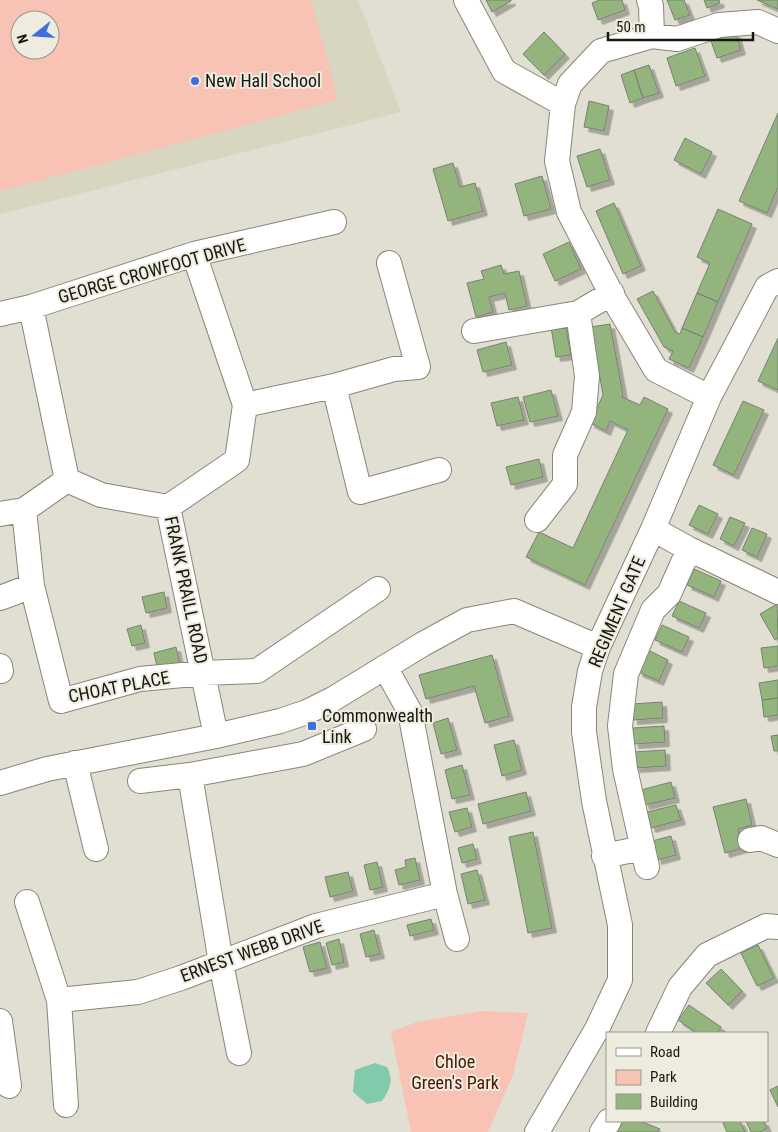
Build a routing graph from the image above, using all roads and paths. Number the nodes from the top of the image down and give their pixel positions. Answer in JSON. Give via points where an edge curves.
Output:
{"nodes":[{"id":1,"x":466,"y":0,"type":"edge"},
{"id":2,"x":649,"y":0,"type":"edge"},
{"id":3,"x":778,"y":31,"type":"edge"},
{"id":4,"x":652,"y":36,"type":"junction"},
{"id":5,"x":563,"y":104,"type":"junction"},
{"id":6,"x":334,"y":222,"type":"dead end"},
{"id":7,"x":194,"y":254,"type":"junction"},
{"id":8,"x":389,"y":263,"type":"dead end"},
{"id":9,"x":778,"y":281,"type":"edge"},
{"id":10,"x":612,"y":293,"type":"junction"},
{"id":11,"x":31,"y":307,"type":"junction"},
{"id":12,"x":578,"y":313,"type":"junction"},
{"id":13,"x":0,"y":314,"type":"edge"},
{"id":14,"x":474,"y":332,"type":"dead end"},
{"id":15,"x":334,"y":386,"type":"junction"},
{"id":16,"x":710,"y":397,"type":"junction"},
{"id":17,"x":245,"y":405,"type":"junction"},
{"id":18,"x":439,"y":470,"type":"dead end"},
{"id":19,"x":67,"y":480,"type":"junction"},
{"id":20,"x":168,"y":507,"type":"junction"},
{"id":21,"x":24,"y":510,"type":"junction"},
{"id":22,"x":0,"y":514,"type":"edge"},
{"id":23,"x":536,"y":520,"type":"dead end"},
{"id":24,"x":653,"y":529,"type":"junction"},
{"id":25,"x":689,"y":549,"type":"junction"},
{"id":26,"x":32,"y":586,"type":"junction"},
{"id":27,"x":378,"y":588,"type":"dead end"},
{"id":28,"x":778,"y":592,"type":"edge"},
{"id":29,"x":0,"y":598,"type":"edge"},
{"id":30,"x":598,"y":647,"type":"junction"},
{"id":31,"x":385,"y":667,"type":"junction"},
{"id":32,"x":204,"y":673,"type":"junction"},
{"id":33,"x":364,"y":729,"type":"dead end"},
{"id":34,"x":216,"y":736,"type":"junction"},
{"id":35,"x":75,"y":763,"type":"junction"},
{"id":36,"x":190,"y":775,"type":"junction"},
{"id":37,"x":140,"y":781,"type":"dead end"},
{"id":38,"x":0,"y":783,"type":"edge"},
{"id":39,"x":750,"y":840,"type":"dead end"},
{"id":40,"x":778,"y":845,"type":"edge"},
{"id":41,"x":96,"y":849,"type":"dead end"},
{"id":42,"x":604,"y":856,"type":"junction"},
{"id":43,"x":445,"y":894,"type":"junction"},
{"id":44,"x":27,"y":902,"type":"dead end"},
{"id":45,"x":778,"y":927,"type":"edge"},
{"id":46,"x":457,"y":938,"type":"dead end"},
{"id":47,"x":221,"y":963,"type":"junction"},
{"id":48,"x":59,"y":1000,"type":"junction"},
{"id":49,"x":0,"y":1021,"type":"edge"},
{"id":50,"x":602,"y":1032,"type":"edge"},
{"id":51,"x":658,"y":1032,"type":"edge"},
{"id":52,"x":238,"y":1053,"type":"dead end"},
{"id":53,"x":9,"y":1086,"type":"dead end"},
{"id":54,"x":66,"y":1105,"type":"dead end"},
{"id":55,"x":537,"y":1132,"type":"edge"}],
"edges":[{"from":1,"to":5,"type":"street","via":[[504,71]]},
{"from":2,"to":4,"type":"street"},
{"from":3,"to":4,"type":"street","via":[[758,22],[719,25],[677,40]]},
{"from":4,"to":5,"type":"street","via":[[601,51],[570,84]]},
{"from":5,"to":10,"type":"street","via":[[557,160],[568,212]]},
{"from":6,"to":7,"type":"street","name":"GEORGE CROWFOOT DRIVE"},
{"from":7,"to":11,"type":"street","name":"GEORGE CROWFOOT DRIVE"},
{"from":7,"to":17,"type":"street"},
{"from":8,"to":15,"type":"street","via":[[418,367],[394,369]]},
{"from":9,"to":16,"type":"street","name":"REGIMENT GATE","via":[[767,287]]},
{"from":10,"to":12,"type":"street"},
{"from":10,"to":16,"type":"street","via":[[656,370]]},
{"from":11,"to":13,"type":"street","name":"GEORGE CROWFOOT DRIVE"},
{"from":11,"to":19,"type":"street"},
{"from":12,"to":14,"type":"street"},
{"from":12,"to":23,"type":"street","via":[[587,376],[584,412],[566,455],[565,484]]},
{"from":15,"to":17,"type":"street"},
{"from":15,"to":18,"type":"street","via":[[360,492]]},
{"from":16,"to":24,"type":"street","name":"REGIMENT GATE"},
{"from":17,"to":20,"type":"street","via":[[237,460]]},
{"from":19,"to":20,"type":"street","via":[[101,495]]},
{"from":19,"to":21,"type":"street"},
{"from":20,"to":32,"type":"street","name":"FRANK PRAILL ROAD"},
{"from":21,"to":22,"type":"street"},
{"from":21,"to":26,"type":"street","name":"CHOAT PLACE"},
{"from":24,"to":25,"type":"street"},
{"from":24,"to":30,"type":"street","name":"REGIMENT GATE"},
{"from":25,"to":28,"type":"street"},
{"from":25,"to":42,"type":"street","via":[[669,594],[653,610],[626,674],[620,726],[625,768],[645,858]]},
{"from":26,"to":29,"type":"street"},
{"from":26,"to":32,"type":"street","name":"CHOAT PLACE","via":[[62,701],[140,679]]},
{"from":27,"to":32,"type":"street","name":"FRANK PRAILL ROAD","via":[[257,671]]},
{"from":30,"to":31,"type":"street","via":[[514,611],[467,620]]},
{"from":30,"to":42,"type":"street","name":"REGIMENT GATE","via":[[584,707],[584,732]]},
{"from":31,"to":34,"type":"street","via":[[306,712]]},
{"from":31,"to":43,"type":"street","via":[[410,712]]},
{"from":32,"to":34,"type":"street","name":"FRANK PRAILL ROAD"},
{"from":33,"to":36,"type":"street","via":[[303,754]]},
{"from":34,"to":35,"type":"street"},
{"from":35,"to":38,"type":"street"},
{"from":35,"to":41,"type":"street"},
{"from":36,"to":37,"type":"street"},
{"from":36,"to":47,"type":"street"},
{"from":39,"to":40,"type":"street","via":[[761,838]]},
{"from":42,"to":50,"type":"street","name":"REGIMENT GATE","via":[[620,926],[620,980]]},
{"from":43,"to":46,"type":"street"},
{"from":43,"to":47,"type":"street","name":"ERNEST WEBB DRIVE","via":[[316,926]]},
{"from":44,"to":48,"type":"street"},
{"from":45,"to":51,"type":"street","via":[[766,926],[707,955],[680,987]]},
{"from":47,"to":48,"type":"street","name":"ERNEST WEBB DRIVE","via":[[138,992]]},
{"from":47,"to":52,"type":"street"},
{"from":48,"to":54,"type":"street"},
{"from":49,"to":53,"type":"street"},
{"from":50,"to":55,"type":"street","name":"REGIMENT GATE"}]}
